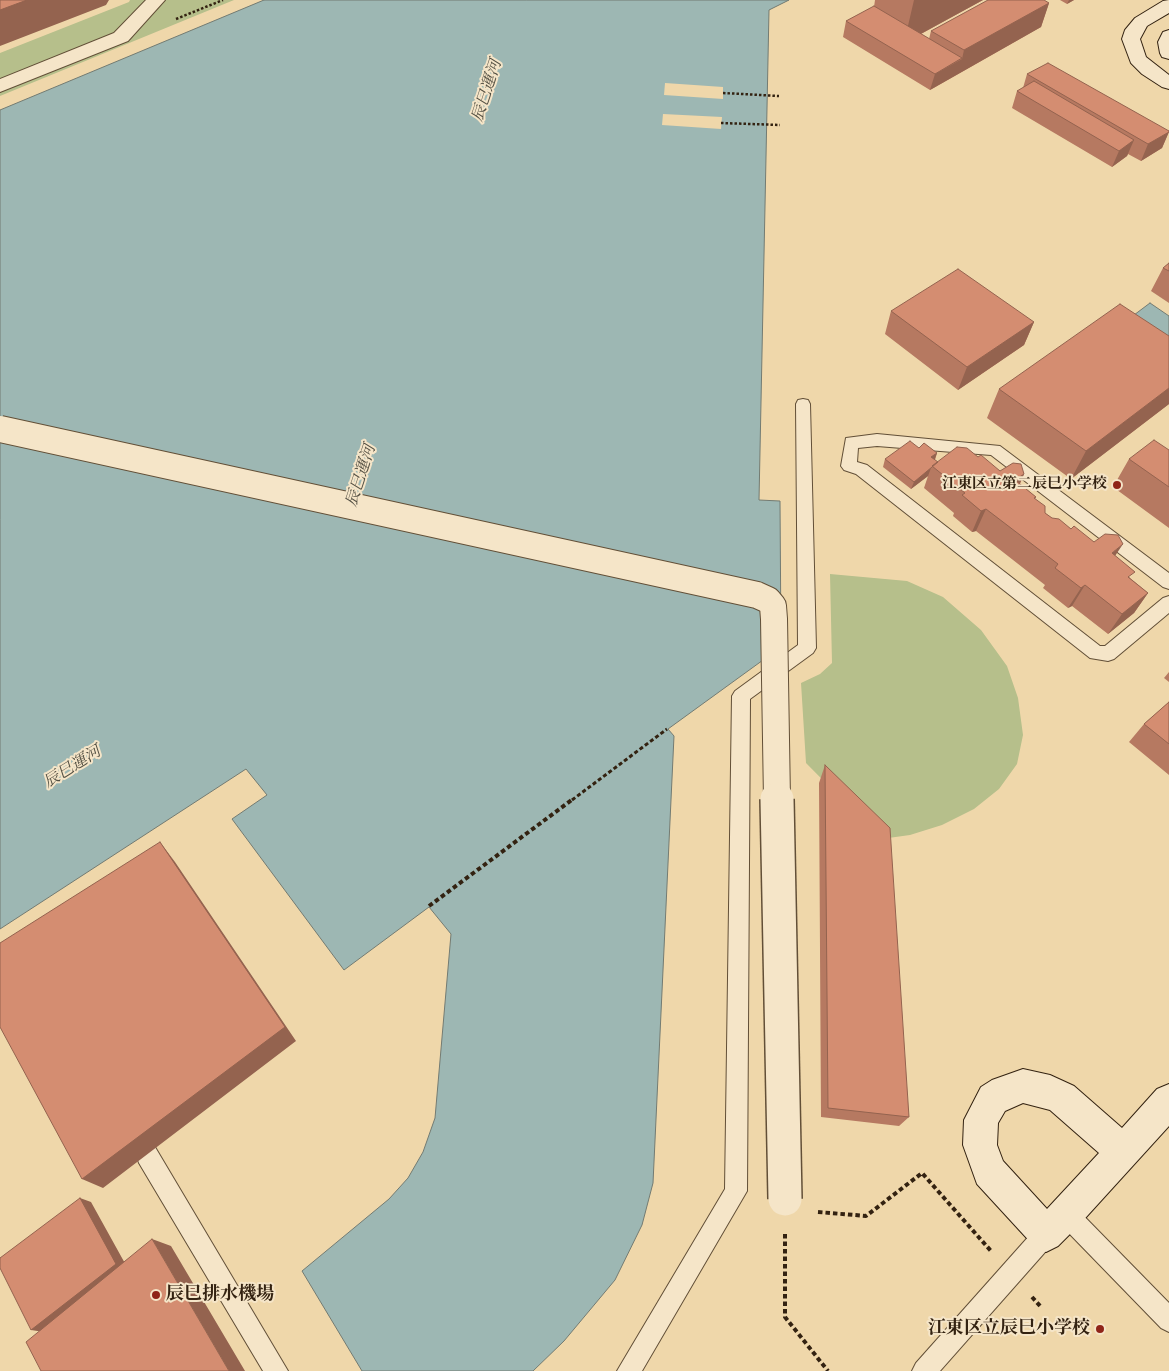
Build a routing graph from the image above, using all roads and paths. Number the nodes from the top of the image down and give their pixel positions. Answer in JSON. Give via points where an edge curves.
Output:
{"nodes":[{"id":1,"x":156,"y":0,"type":"edge"},
{"id":2,"x":1169,"y":5,"type":"edge"},
{"id":3,"x":1169,"y":36,"type":"edge"},
{"id":4,"x":1169,"y":53,"type":"edge"},
{"id":5,"x":1169,"y":83,"type":"edge"},
{"id":6,"x":0,"y":86,"type":"edge"},
{"id":7,"x":723,"y":93,"type":"dead end"},
{"id":8,"x":778,"y":96,"type":"dead end"},
{"id":9,"x":722,"y":123,"type":"dead end"},
{"id":10,"x":780,"y":125,"type":"dead end"},
{"id":11,"x":803,"y":404,"type":"dead end"},
{"id":12,"x":0,"y":429,"type":"edge"},
{"id":13,"x":1169,"y":582,"type":"edge"},
{"id":14,"x":1169,"y":603,"type":"edge"},
{"id":15,"x":667,"y":729,"type":"dead end"},
{"id":16,"x":429,"y":906,"type":"dead end"},
{"id":17,"x":1169,"y":1102,"type":"edge"},
{"id":18,"x":1123,"y":1152,"type":"junction"},
{"id":19,"x":147,"y":1155,"type":"edge"},
{"id":20,"x":785,"y":1204,"type":"junction"},
{"id":21,"x":1056,"y":1224,"type":"junction"},
{"id":22,"x":1010,"y":1273,"type":"junction"},
{"id":23,"x":1041,"y":1307,"type":"dead end"},
{"id":24,"x":1169,"y":1320,"type":"edge"},
{"id":25,"x":276,"y":1371,"type":"edge"},
{"id":26,"x":629,"y":1371,"type":"edge"},
{"id":27,"x":828,"y":1371,"type":"edge"},
{"id":28,"x":924,"y":1371,"type":"edge"}],
"edges":[{"from":1,"to":6,"type":"street","via":[[121,36]]},
{"from":2,"to":5,"type":"street","via":[[1141,22],[1131,39],[1138,59]]},
{"from":3,"to":4,"type":"street","via":[[1166,42]]},
{"from":7,"to":8,"type":"path","bridge":true},
{"from":9,"to":10,"type":"path","bridge":true},
{"from":11,"to":26,"type":"lane","via":[[806,648],[741,696],[736,1191]]},
{"from":12,"to":20,"type":"street","bridge":true,"via":[[768,600],[773,606],[774,618]]},
{"from":13,"to":14,"type":"lane","via":[[995,450],[877,440],[851,442],[849,466],[861,469],[1096,653],[1108,654]]},
{"from":15,"to":16,"type":"path"},
{"from":17,"to":18,"type":"street"},
{"from":18,"to":21,"type":"street"},
{"from":18,"to":21,"type":"street","via":[[1072,1106],[1050,1092],[1023,1086],[993,1099],[981,1120],[979,1132],[984,1161],[999,1184]]},
{"from":19,"to":25,"type":"lane"},
{"from":20,"to":22,"type":"path","via":[[866,1216],[922,1173]]},
{"from":20,"to":27,"type":"path","via":[[785,1317]]},
{"from":21,"to":22,"type":"lane"},
{"from":21,"to":24,"type":"lane"},
{"from":22,"to":23,"type":"path"},
{"from":22,"to":28,"type":"lane"}]}
